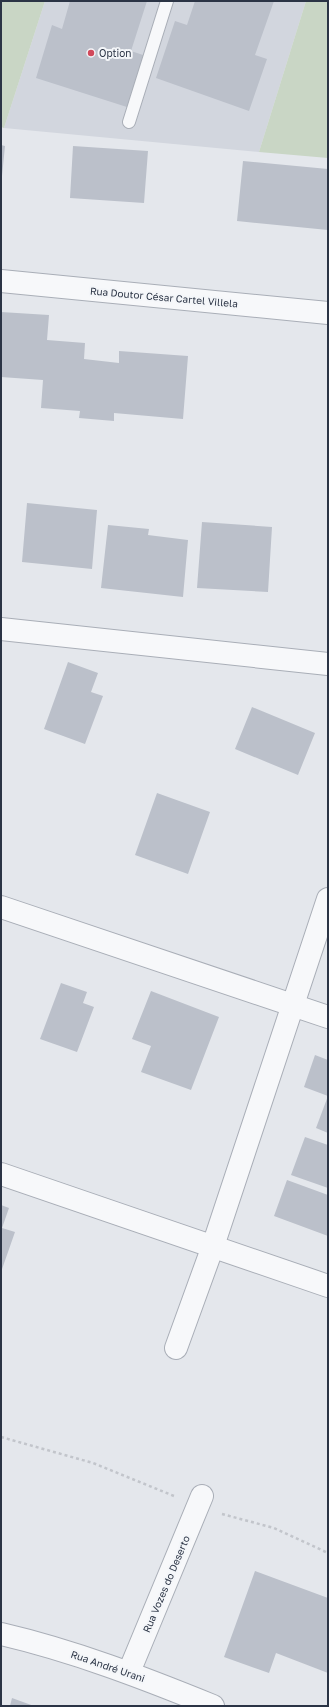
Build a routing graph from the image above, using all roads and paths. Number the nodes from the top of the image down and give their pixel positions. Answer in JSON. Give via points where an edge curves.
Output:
{"nodes":[{"id":1,"x":167,"y":1,"type":"edge"},
{"id":2,"x":129,"y":122,"type":"dead end"},
{"id":3,"x":1,"y":281,"type":"edge"},
{"id":4,"x":328,"y":313,"type":"edge"},
{"id":5,"x":1,"y":629,"type":"edge"},
{"id":6,"x":328,"y":664,"type":"edge"},
{"id":7,"x":328,"y":899,"type":"edge"},
{"id":8,"x":1,"y":907,"type":"edge"},
{"id":9,"x":325,"y":920,"type":"edge"},
{"id":10,"x":292,"y":1005,"type":"junction"},
{"id":11,"x":328,"y":1017,"type":"edge"},
{"id":12,"x":1,"y":1174,"type":"edge"},
{"id":13,"x":213,"y":1246,"type":"junction"},
{"id":14,"x":328,"y":1286,"type":"edge"},
{"id":15,"x":176,"y":1348,"type":"dead end"},
{"id":16,"x":1,"y":1437,"type":"edge"},
{"id":17,"x":200,"y":1501,"type":"junction"},
{"id":18,"x":328,"y":1553,"type":"edge"},
{"id":19,"x":1,"y":1634,"type":"edge"},
{"id":20,"x":129,"y":1672,"type":"junction"},
{"id":21,"x":213,"y":1706,"type":"edge"}],
"edges":[{"from":1,"to":2,"type":"lane"},
{"from":3,"to":4,"type":"street","name":"Rua Doutor César Cartel Villela"},
{"from":5,"to":6,"type":"street"},
{"from":7,"to":9,"type":"street"},
{"from":8,"to":10,"type":"street"},
{"from":9,"to":10,"type":"street"},
{"from":10,"to":11,"type":"street"},
{"from":10,"to":13,"type":"street"},
{"from":12,"to":13,"type":"street"},
{"from":13,"to":14,"type":"street"},
{"from":13,"to":15,"type":"street"},
{"from":16,"to":17,"type":"path","via":[[93,1463]]},
{"from":17,"to":18,"type":"path","via":[[274,1528]]},
{"from":17,"to":20,"type":"street","name":"Rua Vozes do Deserto"},
{"from":19,"to":20,"type":"street","name":"Rua André Urani","via":[[39,1643]]},
{"from":20,"to":21,"type":"street","name":"Rua André Urani"}]}
